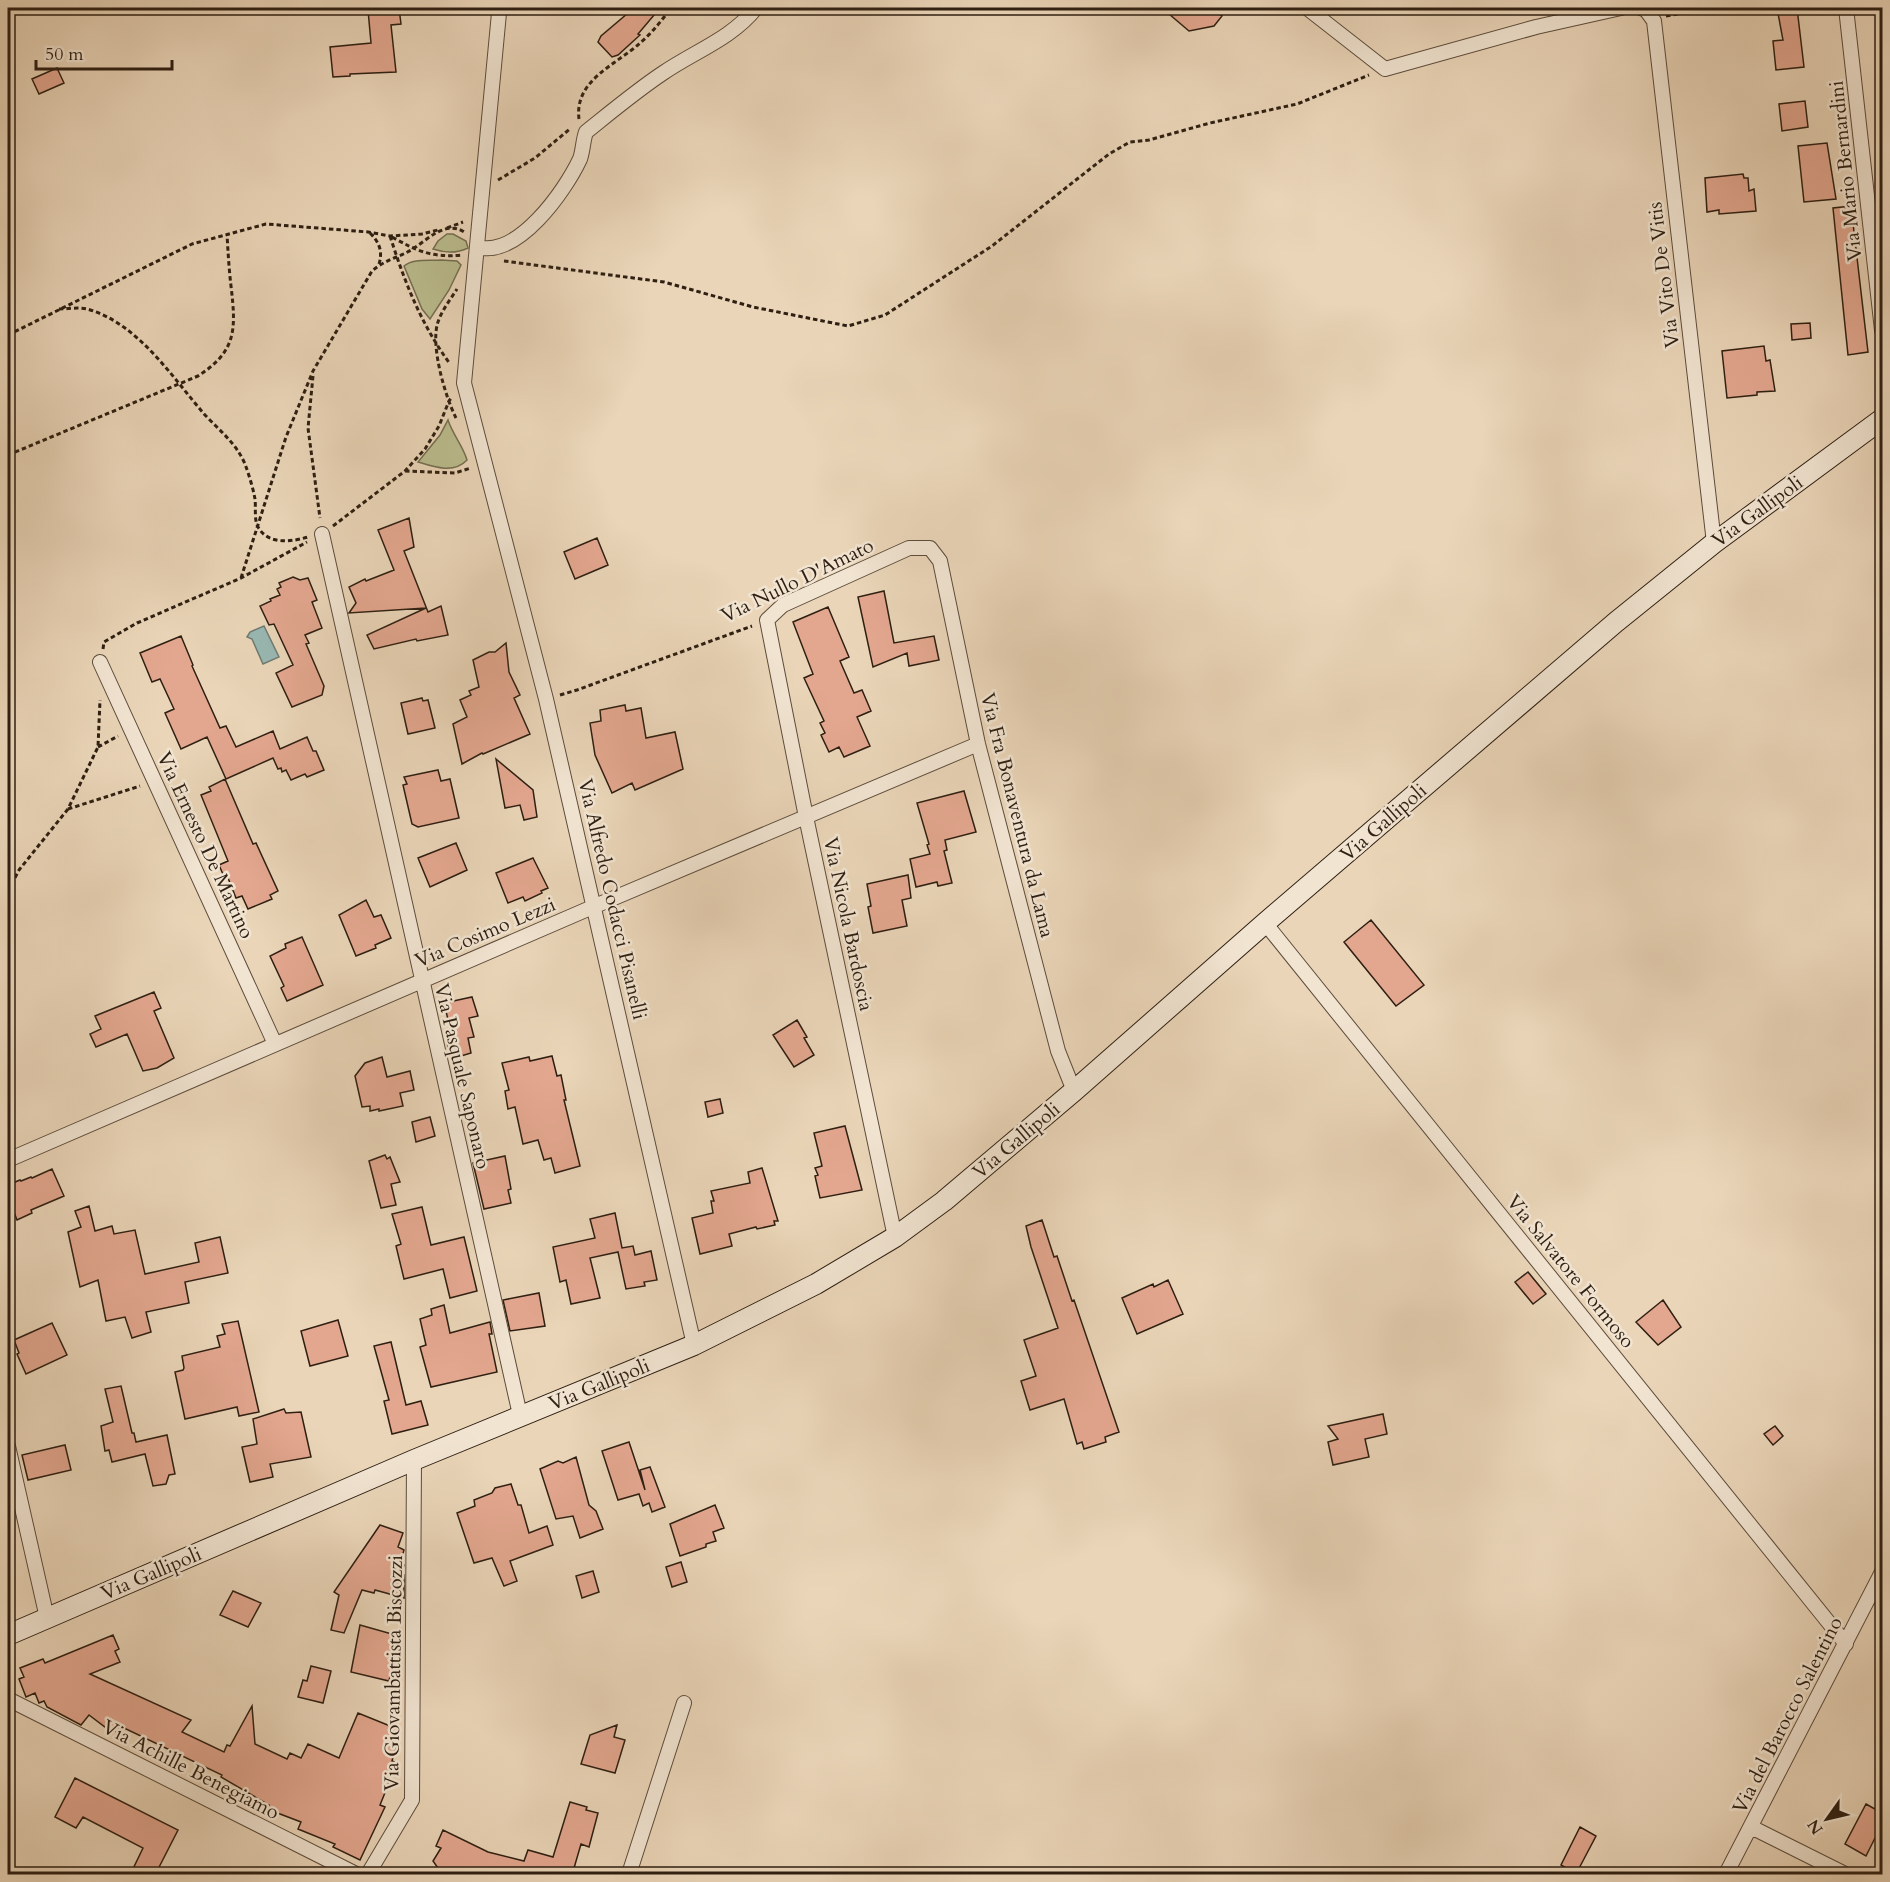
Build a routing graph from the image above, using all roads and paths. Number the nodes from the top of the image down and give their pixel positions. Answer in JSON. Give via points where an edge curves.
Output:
{"nodes":[{"id":1,"x":498,"y":8,"type":"edge"},
{"id":2,"x":671,"y":8,"type":"edge"},
{"id":3,"x":756,"y":8,"type":"edge"},
{"id":4,"x":1307,"y":8,"type":"edge"},
{"id":5,"x":1621,"y":8,"type":"edge"},
{"id":6,"x":1641,"y":8,"type":"edge"},
{"id":7,"x":1699,"y":8,"type":"edge"},
{"id":8,"x":1846,"y":8,"type":"edge"},
{"id":9,"x":1654,"y":21,"type":"junction"},
{"id":10,"x":1384,"y":69,"type":"junction"},
{"id":11,"x":483,"y":189,"type":"junction"},
{"id":12,"x":479,"y":216,"type":"junction"},
{"id":13,"x":443,"y":229,"type":"junction"},
{"id":14,"x":368,"y":231,"type":"junction"},
{"id":15,"x":227,"y":234,"type":"junction"},
{"id":16,"x":390,"y":236,"type":"junction"},
{"id":17,"x":478,"y":248,"type":"junction"},
{"id":18,"x":413,"y":249,"type":"junction"},
{"id":19,"x":396,"y":256,"type":"junction"},
{"id":20,"x":378,"y":266,"type":"junction"},
{"id":21,"x":59,"y":309,"type":"junction"},
{"id":22,"x":1882,"y":330,"type":"edge"},
{"id":23,"x":8,"y":335,"type":"edge"},
{"id":24,"x":313,"y":371,"type":"junction"},
{"id":25,"x":465,"y":383,"type":"junction"},
{"id":26,"x":179,"y":384,"type":"junction"},
{"id":27,"x":1882,"y":419,"type":"edge"},
{"id":28,"x":8,"y":455,"type":"edge"},
{"id":29,"x":486,"y":464,"type":"junction"},
{"id":30,"x":405,"y":471,"type":"junction"},
{"id":31,"x":257,"y":526,"type":"junction"},
{"id":32,"x":322,"y":534,"type":"junction"},
{"id":33,"x":1714,"y":543,"type":"junction"},
{"id":34,"x":930,"y":548,"type":"joint"},
{"id":35,"x":241,"y":578,"type":"junction"},
{"id":36,"x":767,"y":620,"type":"junction"},
{"id":37,"x":100,"y":662,"type":"joint"},
{"id":38,"x":100,"y":697,"type":"dead end"},
{"id":39,"x":546,"y":699,"type":"junction"},
{"id":40,"x":134,"y":735,"type":"junction"},
{"id":41,"x":978,"y":744,"type":"junction"},
{"id":42,"x":98,"y":747,"type":"junction"},
{"id":43,"x":157,"y":785,"type":"junction"},
{"id":44,"x":68,"y":809,"type":"junction"},
{"id":45,"x":806,"y":817,"type":"junction"},
{"id":46,"x":8,"y":891,"type":"edge"},
{"id":47,"x":595,"y":906,"type":"junction"},
{"id":48,"x":1265,"y":923,"type":"junction"},
{"id":49,"x":422,"y":981,"type":"junction"},
{"id":50,"x":275,"y":1044,"type":"junction"},
{"id":51,"x":1074,"y":1091,"type":"junction"},
{"id":52,"x":8,"y":1160,"type":"edge"},
{"id":53,"x":895,"y":1237,"type":"junction"},
{"id":54,"x":694,"y":1345,"type":"junction"},
{"id":55,"x":520,"y":1415,"type":"junction"},
{"id":56,"x":8,"y":1446,"type":"edge"},
{"id":57,"x":414,"y":1460,"type":"junction"},
{"id":58,"x":1882,"y":1572,"type":"edge"},
{"id":59,"x":47,"y":1618,"type":"junction"},
{"id":60,"x":8,"y":1635,"type":"edge"},
{"id":61,"x":1846,"y":1644,"type":"junction"},
{"id":62,"x":8,"y":1699,"type":"edge"},
{"id":63,"x":684,"y":1703,"type":"dead end"},
{"id":64,"x":1751,"y":1827,"type":"junction"},
{"id":65,"x":356,"y":1875,"type":"edge"},
{"id":66,"x":368,"y":1875,"type":"edge"},
{"id":67,"x":629,"y":1875,"type":"edge"},
{"id":68,"x":1726,"y":1875,"type":"edge"},
{"id":69,"x":1845,"y":1875,"type":"edge"}],
"edges":[{"from":1,"to":11,"type":"street"},
{"from":2,"to":11,"type":"path","via":[[642,42],[587,85],[579,104],[579,121],[535,158]]},
{"from":3,"to":17,"type":"street","via":[[731,33],[664,72],[586,132],[581,156],[535,225],[496,249]]},
{"from":4,"to":10,"type":"street"},
{"from":5,"to":10,"type":"street"},
{"from":6,"to":9,"type":"street"},
{"from":7,"to":9,"type":"path"},
{"from":8,"to":22,"type":"street","name":"Via Mario Bernardini"},
{"from":9,"to":33,"type":"street","name":"Via Vito De Vitis"},
{"from":10,"to":17,"type":"path","via":[[1297,104],[1130,142],[1109,154],[992,246],[885,315],[848,326],[753,307],[664,282],[495,260]]},
{"from":11,"to":12,"type":"street"},
{"from":12,"to":13,"type":"path"},
{"from":12,"to":17,"type":"street"},
{"from":13,"to":16,"type":"path"},
{"from":13,"to":17,"type":"path","via":[[460,230]]},
{"from":13,"to":18,"type":"path"},
{"from":14,"to":15,"type":"path","via":[[266,224]]},
{"from":14,"to":16,"type":"path"},
{"from":14,"to":20,"type":"path","via":[[380,247]]},
{"from":15,"to":21,"type":"path","via":[[192,244]]},
{"from":15,"to":26,"type":"path","via":[[234,332],[215,364]]},
{"from":16,"to":18,"type":"path"},
{"from":16,"to":19,"type":"path"},
{"from":17,"to":18,"type":"path","via":[[463,255],[443,257]]},
{"from":17,"to":25,"type":"street"},
{"from":18,"to":19,"type":"path"},
{"from":19,"to":20,"type":"path"},
{"from":19,"to":25,"type":"path","via":[[429,334]]},
{"from":20,"to":24,"type":"path"},
{"from":21,"to":23,"type":"path"},
{"from":21,"to":26,"type":"path","via":[[85,309],[114,323],[149,349]]},
{"from":24,"to":31,"type":"path"},
{"from":24,"to":32,"type":"path","via":[[308,428]]},
{"from":25,"to":29,"type":"street","name":"Via Alfredo Codacci Pisanelli"},
{"from":25,"to":30,"type":"path","via":[[449,401],[425,449]]},
{"from":26,"to":28,"type":"path"},
{"from":26,"to":31,"type":"path","via":[[237,448],[255,499]]},
{"from":27,"to":33,"type":"main road","name":"Via Gallipoli"},
{"from":29,"to":30,"type":"path","via":[[455,473]]},
{"from":29,"to":39,"type":"street","name":"Via Alfredo Codacci Pisanelli"},
{"from":30,"to":32,"type":"path"},
{"from":31,"to":32,"type":"path","via":[[280,542]]},
{"from":31,"to":35,"type":"path"},
{"from":32,"to":35,"type":"path"},
{"from":32,"to":49,"type":"street","name":"Via Pasquale Saponaro"},
{"from":33,"to":48,"type":"main road","name":"Via Gallipoli","via":[[1616,622]]},
{"from":34,"to":36,"type":"street","name":"Via Nullo D'Amato","via":[[909,548],[783,605]]},
{"from":34,"to":41,"type":"street","name":"Via Fra Bonaventura da Lama","via":[[940,561]]},
{"from":35,"to":37,"type":"path","via":[[137,623],[104,642]]},
{"from":36,"to":39,"type":"path","name":"Via Nullo D'Amato"},
{"from":36,"to":45,"type":"street","name":"Via Nicola Bardoscia"},
{"from":37,"to":40,"type":"street","name":"Via Ernesto De Martino"},
{"from":38,"to":42,"type":"path"},
{"from":39,"to":47,"type":"street","name":"Via Alfredo Codacci Pisanelli"},
{"from":40,"to":42,"type":"path","via":[[112,738]]},
{"from":40,"to":43,"type":"street","name":"Via Ernesto De Martino"},
{"from":41,"to":45,"type":"street","name":"Via Cosimo Lezzi"},
{"from":41,"to":51,"type":"street","name":"Via Fra Bonaventura da Lama","via":[[1058,1051]]},
{"from":42,"to":44,"type":"path"},
{"from":43,"to":44,"type":"path","via":[[137,786]]},
{"from":43,"to":50,"type":"street","name":"Via Ernesto De Martino"},
{"from":44,"to":46,"type":"path","via":[[19,870]]},
{"from":45,"to":47,"type":"street","name":"Via Cosimo Lezzi"},
{"from":45,"to":53,"type":"street","name":"Via Nicola Bardoscia"},
{"from":47,"to":49,"type":"street","name":"Via Cosimo Lezzi"},
{"from":47,"to":54,"type":"street","name":"Via Alfredo Codacci Pisanelli"},
{"from":48,"to":51,"type":"main road","name":"Via Gallipoli"},
{"from":48,"to":61,"type":"street","name":"Via Salvatore Formoso"},
{"from":49,"to":50,"type":"street","name":"Via Cosimo Lezzi"},
{"from":49,"to":55,"type":"street","name":"Via Pasquale Saponaro"},
{"from":50,"to":52,"type":"street","name":"Via Cosimo Lezzi"},
{"from":51,"to":53,"type":"main road","name":"Via Gallipoli","via":[[944,1201]]},
{"from":53,"to":54,"type":"main road","name":"Via Gallipoli","via":[[816,1284]]},
{"from":54,"to":55,"type":"main road","name":"Via Gallipoli"},
{"from":55,"to":57,"type":"main road","name":"Via Gallipoli"},
{"from":56,"to":59,"type":"street"},
{"from":57,"to":59,"type":"main road","name":"Via Gallipoli"},
{"from":57,"to":66,"type":"street","name":"Via Giovambattista Biscozzi","via":[[412,1800]]},
{"from":58,"to":61,"type":"street","name":"Via del Barocco Salentino"},
{"from":59,"to":60,"type":"main road","name":"Via Gallipoli"},
{"from":61,"to":64,"type":"street","name":"Via del Barocco Salentino"},
{"from":62,"to":65,"type":"street","name":"Via Achille Benegiamo"},
{"from":63,"to":67,"type":"street"},
{"from":64,"to":68,"type":"street","name":"Via del Barocco Salentino"},
{"from":64,"to":69,"type":"street"}]}
